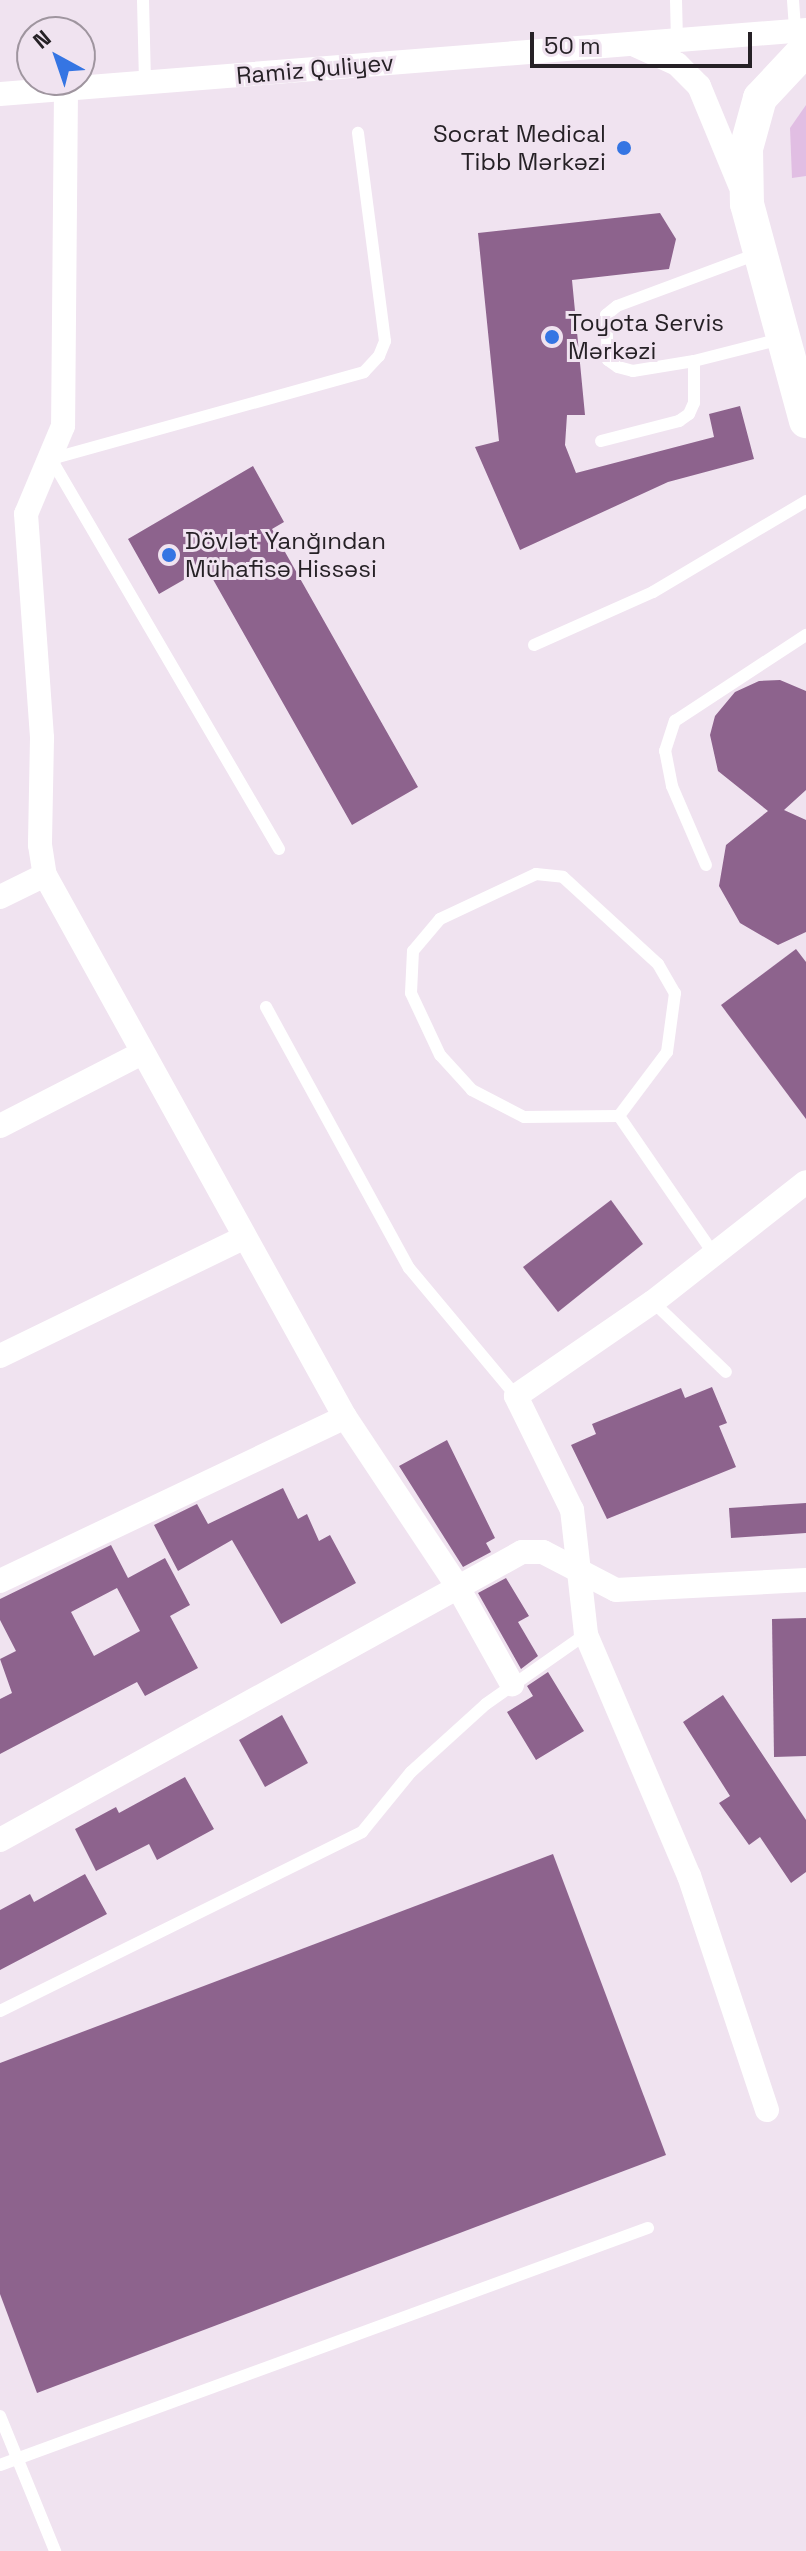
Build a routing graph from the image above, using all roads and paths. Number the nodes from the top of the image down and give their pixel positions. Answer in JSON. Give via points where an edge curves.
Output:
{"nodes":[{"id":1,"x":143,"y":0,"type":"edge"},
{"id":2,"x":676,"y":0,"type":"edge"},
{"id":3,"x":793,"y":0,"type":"edge"},
{"id":4,"x":802,"y":37,"type":"edge"},
{"id":5,"x":677,"y":40,"type":"junction"},
{"id":6,"x":631,"y":43,"type":"junction"},
{"id":7,"x":145,"y":83,"type":"junction"},
{"id":8,"x":96,"y":87,"type":"edge"},
{"id":9,"x":66,"y":96,"type":"edge"},
{"id":10,"x":358,"y":133,"type":"dead end"},
{"id":11,"x":747,"y":204,"type":"junction"},
{"id":12,"x":760,"y":253,"type":"junction"},
{"id":13,"x":784,"y":338,"type":"junction"},
{"id":14,"x":694,"y":361,"type":"junction"},
{"id":15,"x":806,"y":421,"type":"edge"},
{"id":16,"x":601,"y":441,"type":"dead end"},
{"id":17,"x":51,"y":459,"type":"junction"},
{"id":18,"x":806,"y":501,"type":"edge"},
{"id":19,"x":806,"y":635,"type":"edge"},
{"id":20,"x":534,"y":645,"type":"dead end"},
{"id":21,"x":279,"y":849,"type":"dead end"},
{"id":22,"x":706,"y":865,"type":"dead end"},
{"id":23,"x":45,"y":875,"type":"junction"},
{"id":24,"x":0,"y":897,"type":"edge"},
{"id":25,"x":266,"y":1007,"type":"dead end"},
{"id":26,"x":142,"y":1053,"type":"junction"},
{"id":27,"x":619,"y":1116,"type":"junction"},
{"id":28,"x":0,"y":1126,"type":"edge"},
{"id":29,"x":806,"y":1182,"type":"edge"},
{"id":30,"x":245,"y":1237,"type":"junction"},
{"id":31,"x":713,"y":1253,"type":"junction"},
{"id":32,"x":653,"y":1302,"type":"junction"},
{"id":33,"x":0,"y":1356,"type":"edge"},
{"id":34,"x":726,"y":1372,"type":"dead end"},
{"id":35,"x":516,"y":1396,"type":"junction"},
{"id":36,"x":345,"y":1417,"type":"junction"},
{"id":37,"x":577,"y":1573,"type":"junction"},
{"id":38,"x":806,"y":1580,"type":"edge"},
{"id":39,"x":0,"y":1581,"type":"edge"},
{"id":40,"x":456,"y":1584,"type":"junction"},
{"id":41,"x":586,"y":1634,"type":"junction"},
{"id":42,"x":512,"y":1684,"type":"junction"},
{"id":43,"x":0,"y":1840,"type":"edge"},
{"id":44,"x":0,"y":2011,"type":"edge"},
{"id":45,"x":767,"y":2110,"type":"dead end"},
{"id":46,"x":648,"y":2228,"type":"dead end"},
{"id":47,"x":0,"y":2416,"type":"edge"},
{"id":48,"x":16,"y":2459,"type":"junction"},
{"id":49,"x":0,"y":2465,"type":"edge"},
{"id":50,"x":55,"y":2551,"type":"edge"}],
"edges":[{"from":1,"to":7,"type":"lane"},
{"from":2,"to":5,"type":"lane"},
{"from":3,"to":4,"type":"lane"},
{"from":4,"to":5,"type":"street","name":"Ramiz Quliyev"},
{"from":4,"to":11,"type":"main road","via":[[750,120]]},
{"from":5,"to":6,"type":"street","name":"Ramiz Quliyev"},
{"from":6,"to":7,"type":"street","name":"Ramiz Quliyev"},
{"from":6,"to":11,"type":"street","via":[[677,64],[699,86]]},
{"from":7,"to":8,"type":"street","name":"Ramiz Quliyev"},
{"from":9,"to":17,"type":"street","via":[[63,426]]},
{"from":10,"to":17,"type":"lane","via":[[385,341],[364,372]]},
{"from":11,"to":12,"type":"main road"},
{"from":12,"to":13,"type":"main road"},
{"from":12,"to":14,"type":"lane","via":[[617,306],[606,315],[608,360],[618,367],[633,371]]},
{"from":13,"to":14,"type":"lane"},
{"from":13,"to":15,"type":"main road"},
{"from":14,"to":16,"type":"lane","via":[[689,414]]},
{"from":17,"to":21,"type":"lane"},
{"from":17,"to":23,"type":"street","via":[[26,514],[42,738],[40,845]]},
{"from":18,"to":20,"type":"lane","via":[[653,592]]},
{"from":19,"to":22,"type":"lane","via":[[675,721],[665,751],[672,786]]},
{"from":23,"to":24,"type":"street"},
{"from":23,"to":26,"type":"street"},
{"from":25,"to":35,"type":"lane","via":[[409,1268]]},
{"from":26,"to":28,"type":"street"},
{"from":26,"to":30,"type":"street"},
{"from":27,"to":27,"type":"lane","via":[[667,1052],[675,993],[658,964],[563,877],[536,874],[440,919],[413,951],[411,993],[440,1055],[472,1090],[524,1117]]},
{"from":27,"to":31,"type":"lane"},
{"from":29,"to":31,"type":"street"},
{"from":30,"to":33,"type":"street"},
{"from":30,"to":36,"type":"street"},
{"from":31,"to":32,"type":"street"},
{"from":32,"to":34,"type":"lane"},
{"from":32,"to":35,"type":"street"},
{"from":35,"to":37,"type":"street","via":[[572,1510]]},
{"from":36,"to":39,"type":"street"},
{"from":36,"to":40,"type":"street"},
{"from":37,"to":38,"type":"street","via":[[616,1590]]},
{"from":37,"to":40,"type":"street","via":[[543,1552],[522,1552]]},
{"from":37,"to":41,"type":"street"},
{"from":40,"to":42,"type":"street"},
{"from":40,"to":43,"type":"street"},
{"from":41,"to":42,"type":"lane"},
{"from":41,"to":45,"type":"street","via":[[689,1876]]},
{"from":42,"to":44,"type":"lane","via":[[411,1772],[362,1832]]},
{"from":46,"to":48,"type":"lane"},
{"from":47,"to":48,"type":"lane"},
{"from":48,"to":49,"type":"lane"},
{"from":48,"to":50,"type":"lane"}]}
